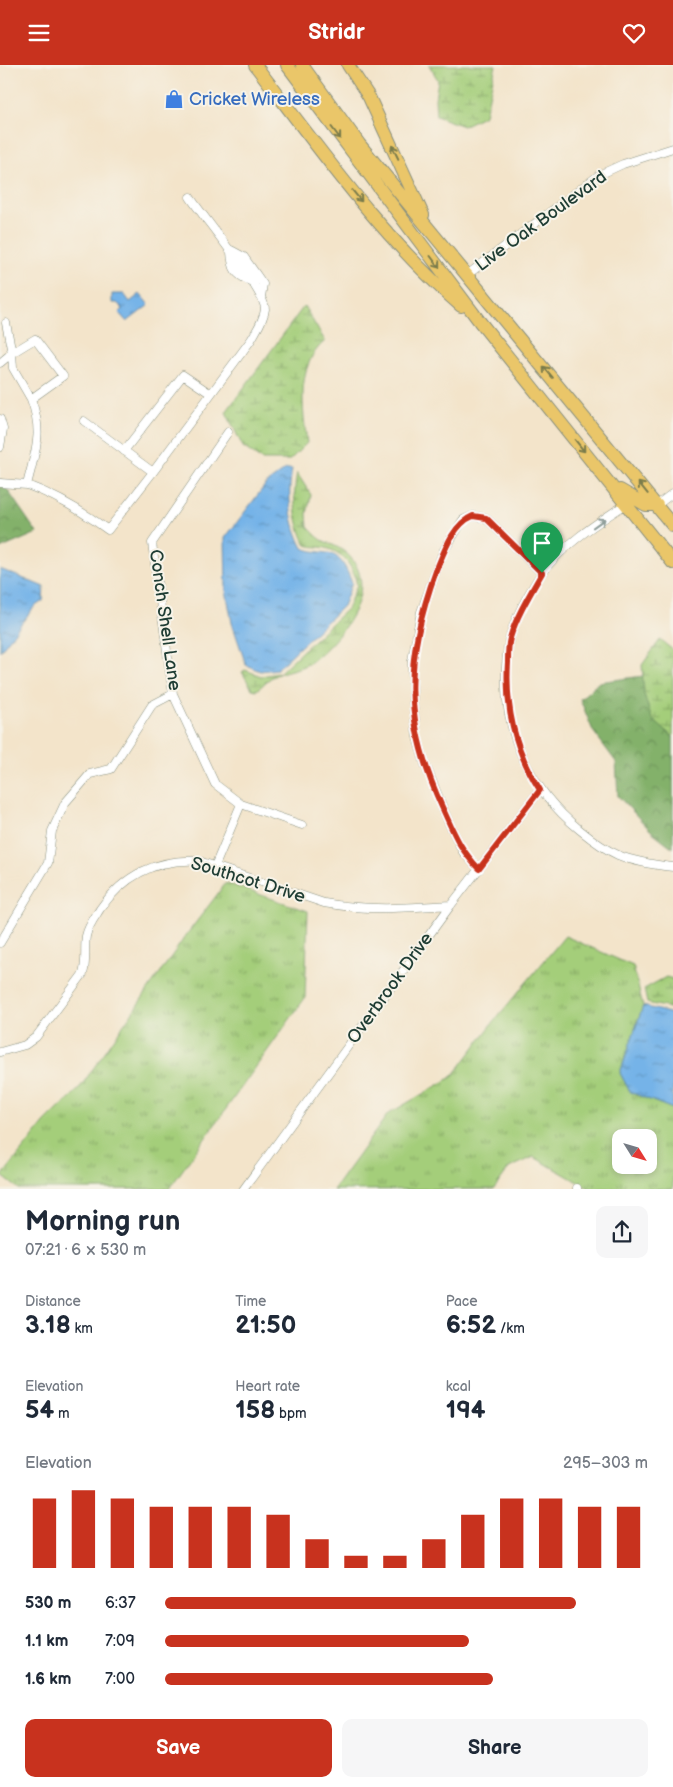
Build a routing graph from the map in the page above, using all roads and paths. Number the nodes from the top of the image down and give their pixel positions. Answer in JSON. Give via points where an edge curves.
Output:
{"nodes":[{"id":1,"x":254,"y":65,"type":"edge"},
{"id":2,"x":287,"y":65,"type":"edge"},
{"id":3,"x":302,"y":65,"type":"edge"},
{"id":4,"x":348,"y":65,"type":"edge"},
{"id":5,"x":673,"y":148,"type":"edge"},
{"id":6,"x":190,"y":197,"type":"dead end"},
{"id":7,"x":429,"y":229,"type":"junction"},
{"id":8,"x":231,"y":250,"type":"junction"},
{"id":9,"x":250,"y":275,"type":"junction"},
{"id":10,"x":467,"y":275,"type":"junction"},
{"id":11,"x":480,"y":322,"type":"junction"},
{"id":12,"x":6,"y":323,"type":"dead end"},
{"id":13,"x":12,"y":353,"type":"junction"},
{"id":14,"x":0,"y":363,"type":"edge"},
{"id":15,"x":211,"y":394,"type":"junction"},
{"id":16,"x":31,"y":399,"type":"junction"},
{"id":17,"x":0,"y":419,"type":"edge"},
{"id":18,"x":84,"y":421,"type":"dead end"},
{"id":19,"x":228,"y":432,"type":"dead end"},
{"id":20,"x":0,"y":447,"type":"edge"},
{"id":21,"x":124,"y":451,"type":"junction"},
{"id":22,"x":153,"y":472,"type":"junction"},
{"id":23,"x":0,"y":483,"type":"edge"},
{"id":24,"x":609,"y":483,"type":"junction"},
{"id":25,"x":28,"y":485,"type":"junction"},
{"id":26,"x":673,"y":493,"type":"edge"},
{"id":27,"x":626,"y":504,"type":"junction"},
{"id":28,"x":657,"y":505,"type":"junction"},
{"id":29,"x":673,"y":526,"type":"edge"},
{"id":30,"x":673,"y":563,"type":"edge"},
{"id":31,"x":542,"y":573,"type":"junction"},
{"id":32,"x":173,"y":694,"type":"junction"},
{"id":33,"x":540,"y":790,"type":"junction"},
{"id":34,"x":241,"y":804,"type":"junction"},
{"id":35,"x":302,"y":825,"type":"dead end"},
{"id":36,"x":215,"y":865,"type":"junction"},
{"id":37,"x":673,"y":867,"type":"edge"},
{"id":38,"x":479,"y":869,"type":"junction"},
{"id":39,"x":451,"y":905,"type":"junction"},
{"id":40,"x":0,"y":943,"type":"edge"},
{"id":41,"x":0,"y":1052,"type":"edge"},
{"id":42,"x":244,"y":1189,"type":"edge"}],
"edges":[{"from":1,"to":11,"type":"main road","one_way":true,"via":[[386,232],[435,283]]},
{"from":2,"to":11,"type":"main road","one_way":true},
{"from":3,"to":7,"type":"main road","via":[[360,145]]},
{"from":7,"to":4,"type":"main road","one_way":true,"via":[[368,97]]},
{"from":5,"to":10,"type":"street","name":"Live Oak Boulevard","via":[[599,175]]},
{"from":6,"to":8,"type":"street"},
{"from":7,"to":10,"type":"main road"},
{"from":8,"to":9,"type":"street","via":[[244,257]]},
{"from":8,"to":9,"type":"street","via":[[232,267],[239,277]]},
{"from":9,"to":15,"type":"street","via":[[263,284],[261,297],[265,308],[261,322]]},
{"from":28,"to":10,"type":"main road","one_way":true},
{"from":11,"to":24,"type":"main road","one_way":true},
{"from":12,"to":13,"type":"street"},
{"from":13,"to":14,"type":"street"},
{"from":13,"to":16,"type":"street","via":[[13,368]]},
{"from":13,"to":16,"type":"street","via":[[35,339],[63,376]]},
{"from":15,"to":21,"type":"street","via":[[182,375]]},
{"from":15,"to":22,"type":"street"},
{"from":16,"to":25,"type":"street","via":[[38,416],[40,434]]},
{"from":17,"to":20,"type":"street","via":[[3,429]]},
{"from":18,"to":21,"type":"street"},
{"from":19,"to":32,"type":"street","name":"Conch Shell Lane","via":[[152,543]]},
{"from":21,"to":22,"type":"street"},
{"from":22,"to":25,"type":"street","via":[[108,530],[68,503]]},
{"from":23,"to":25,"type":"street"},
{"from":24,"to":27,"type":"main road"},
{"from":24,"to":28,"type":"main road","via":[[637,501]]},
{"from":26,"to":28,"type":"street"},
{"from":27,"to":30,"type":"main road"},
{"from":31,"to":27,"type":"street","one_way":true,"via":[[572,543]]},
{"from":28,"to":29,"type":"main road"},
{"from":31,"to":33,"type":"street","via":[[524,602],[509,640],[506,683],[510,719],[530,775]]},
{"from":31,"to":38,"type":"street","via":[[486,518],[473,516],[463,520],[443,553],[421,612],[412,661],[418,737],[425,764],[449,823],[463,852]]},
{"from":32,"to":34,"type":"street","name":"Conch Shell Lane","via":[[216,783]]},
{"from":32,"to":40,"type":"street","via":[[152,705],[111,769],[90,774],[65,803],[52,831],[48,863]]},
{"from":33,"to":37,"type":"street","via":[[564,817],[618,855]]},
{"from":33,"to":38,"type":"street","name":"Overbrook Drive"},
{"from":34,"to":35,"type":"street","name":"Conch Shell Lane"},
{"from":34,"to":36,"type":"street"},
{"from":36,"to":39,"type":"street","name":"Southcot Drive","via":[[344,907],[406,909]]},
{"from":36,"to":41,"type":"street","name":"Southcot Drive","via":[[181,860],[151,866],[130,877],[104,903],[91,923],[86,936],[87,962],[83,974],[36,1037],[25,1045]]},
{"from":38,"to":39,"type":"street","name":"Overbrook Drive"},
{"from":39,"to":42,"type":"street","name":"Overbrook Drive"}]}
